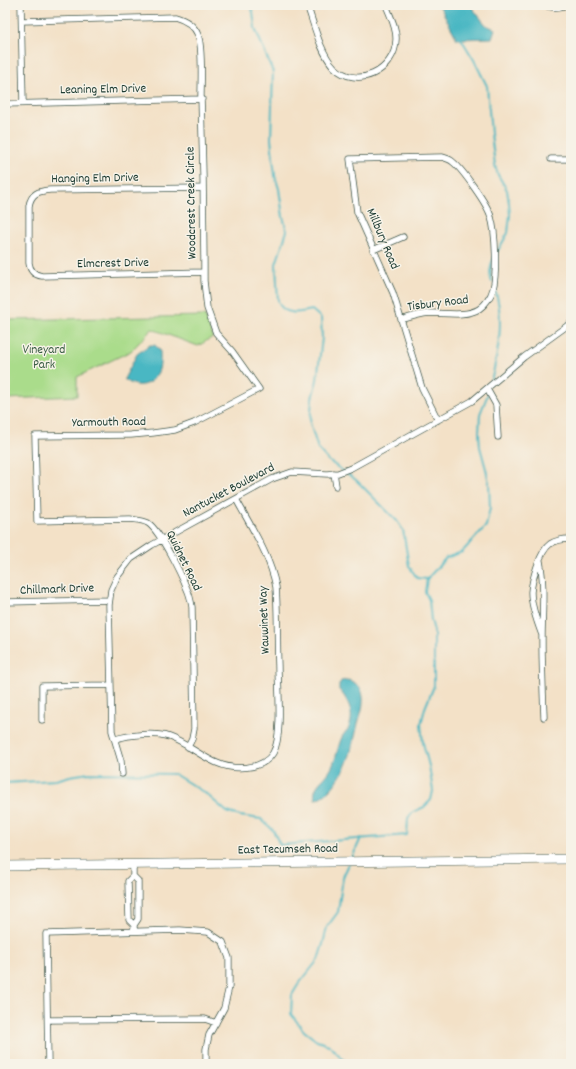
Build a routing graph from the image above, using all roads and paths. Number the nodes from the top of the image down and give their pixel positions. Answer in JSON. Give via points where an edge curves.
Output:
{"nodes":[{"id":1,"x":22,"y":5,"type":"edge"},
{"id":2,"x":307,"y":5,"type":"edge"},
{"id":3,"x":386,"y":5,"type":"edge"},
{"id":4,"x":545,"y":5,"type":"edge"},
{"id":5,"x":567,"y":5,"type":"edge"},
{"id":6,"x":22,"y":21,"type":"junction"},
{"id":7,"x":202,"y":99,"type":"junction"},
{"id":8,"x":24,"y":103,"type":"junction"},
{"id":9,"x":5,"y":104,"type":"edge"},
{"id":10,"x":551,"y":159,"type":"dead end"},
{"id":11,"x":571,"y":159,"type":"edge"},
{"id":12,"x":451,"y":160,"type":"joint"},
{"id":13,"x":203,"y":188,"type":"junction"},
{"id":14,"x":403,"y":237,"type":"dead end"},
{"id":15,"x":373,"y":250,"type":"junction"},
{"id":16,"x":29,"y":263,"type":"joint"},
{"id":17,"x":204,"y":272,"type":"junction"},
{"id":18,"x":401,"y":320,"type":"junction"},
{"id":19,"x":571,"y":323,"type":"edge"},
{"id":20,"x":259,"y":389,"type":"joint"},
{"id":21,"x":489,"y":392,"type":"junction"},
{"id":22,"x":438,"y":420,"type":"junction"},
{"id":23,"x":498,"y":437,"type":"dead end"},
{"id":24,"x":334,"y":474,"type":"junction"},
{"id":25,"x":336,"y":486,"type":"dead end"},
{"id":26,"x":236,"y":499,"type":"junction"},
{"id":27,"x":36,"y":521,"type":"joint"},
{"id":28,"x":571,"y":539,"type":"edge"},
{"id":29,"x":161,"y":540,"type":"junction"},
{"id":30,"x":540,"y":561,"type":"junction"},
{"id":31,"x":109,"y":600,"type":"junction"},
{"id":32,"x":5,"y":602,"type":"edge"},
{"id":33,"x":542,"y":637,"type":"junction"},
{"id":34,"x":110,"y":684,"type":"junction"},
{"id":35,"x":544,"y":716,"type":"dead end"},
{"id":36,"x":42,"y":720,"type":"dead end"},
{"id":37,"x":115,"y":739,"type":"junction"},
{"id":38,"x":188,"y":747,"type":"junction"},
{"id":39,"x":122,"y":774,"type":"dead end"},
{"id":40,"x":571,"y":859,"type":"edge"},
{"id":41,"x":133,"y":864,"type":"junction"},
{"id":42,"x":5,"y":866,"type":"edge"},
{"id":43,"x":133,"y":876,"type":"junction"},
{"id":44,"x":134,"y":928,"type":"junction"},
{"id":45,"x":48,"y":1020,"type":"junction"},
{"id":46,"x":216,"y":1023,"type":"junction"},
{"id":47,"x":48,"y":1064,"type":"edge"},
{"id":48,"x":206,"y":1064,"type":"edge"}],
"edges":[{"from":1,"to":6,"type":"street"},
{"from":2,"to":3,"type":"street","via":[[328,60],[337,70],[355,76],[367,76],[379,71],[393,56],[396,32]]},
{"from":4,"to":5,"type":"street","via":[[560,8]]},
{"from":6,"to":7,"type":"street","name":"Woodcrest Creek Circle","via":[[171,17],[185,20],[198,34]]},
{"from":6,"to":8,"type":"street"},
{"from":7,"to":8,"type":"street","name":"Leaning Elm Drive"},
{"from":7,"to":13,"type":"street","name":"Woodcrest Creek Circle"},
{"from":8,"to":9,"type":"street","name":"Leaning Elm Drive"},
{"from":10,"to":11,"type":"street"},
{"from":12,"to":15,"type":"street","name":"Millbury Road","via":[[442,157],[350,159],[357,212]]},
{"from":12,"to":18,"type":"street","name":"Tisbury Road","via":[[491,215],[494,249],[492,290],[488,300],[470,312],[430,313]]},
{"from":13,"to":16,"type":"street","name":"Hanging Elm Drive","via":[[50,190],[36,193],[30,202]]},
{"from":13,"to":17,"type":"street","name":"Woodcrest Creek Circle"},
{"from":14,"to":15,"type":"street"},
{"from":15,"to":18,"type":"street","name":"Millbury Road","via":[[393,293]]},
{"from":16,"to":17,"type":"street","name":"Elmcrest Drive","via":[[32,271],[38,276]]},
{"from":17,"to":20,"type":"street","name":"Woodcrest Creek Circle","via":[[207,308],[216,333]]},
{"from":18,"to":22,"type":"street","name":"Millbury Road","via":[[422,388]]},
{"from":19,"to":21,"type":"street","name":"Nantucket Boulevard","via":[[524,357],[493,384]]},
{"from":20,"to":27,"type":"street","name":"Yarmouth Road","via":[[194,423],[175,430],[131,434],[35,436]]},
{"from":21,"to":22,"type":"street","name":"Nantucket Boulevard"},
{"from":21,"to":23,"type":"street","via":[[496,405]]},
{"from":22,"to":24,"type":"street","name":"Nantucket Boulevard","via":[[351,468]]},
{"from":24,"to":25,"type":"street"},
{"from":24,"to":26,"type":"street","name":"Nantucket Boulevard","via":[[292,472],[272,479]]},
{"from":26,"to":29,"type":"street","name":"Nantucket Boulevard"},
{"from":26,"to":38,"type":"street","name":"Wauwinet Way","via":[[268,560],[276,587],[279,724],[275,749],[264,762],[236,767],[218,764]]},
{"from":27,"to":29,"type":"street","name":"Quidnet Road","via":[[139,520],[151,526]]},
{"from":28,"to":30,"type":"street","via":[[550,544],[545,548]]},
{"from":29,"to":31,"type":"street","name":"Nantucket Boulevard","via":[[138,553],[126,564],[117,577]]},
{"from":29,"to":38,"type":"street","name":"Quidnet Road","via":[[188,590],[192,607],[194,729]]},
{"from":30,"to":33,"type":"street","via":[[544,619]]},
{"from":30,"to":33,"type":"street","via":[[531,592],[536,621]]},
{"from":31,"to":32,"type":"street","name":"Chillmark Drive"},
{"from":31,"to":34,"type":"street","name":"Nantucket Boulevard"},
{"from":33,"to":35,"type":"street"},
{"from":34,"to":36,"type":"street","via":[[42,686]]},
{"from":34,"to":37,"type":"street","name":"Nantucket Boulevard","via":[[112,731]]},
{"from":37,"to":38,"type":"street","via":[[128,736],[160,736],[169,737]]},
{"from":37,"to":39,"type":"street","name":"Nantucket Boulevard"},
{"from":40,"to":41,"type":"main road","name":"East Tecumseh Road"},
{"from":41,"to":42,"type":"main road","name":"East Tecumseh Road"},
{"from":41,"to":43,"type":"street"},
{"from":43,"to":44,"type":"street","via":[[138,880],[138,919]]},
{"from":43,"to":44,"type":"street","via":[[128,881],[129,920]]},
{"from":44,"to":45,"type":"street","via":[[46,934]]},
{"from":44,"to":46,"type":"street","via":[[208,932],[222,942],[229,958],[229,987],[224,1008]]},
{"from":45,"to":46,"type":"street","via":[[204,1020]]},
{"from":45,"to":47,"type":"street"},
{"from":46,"to":48,"type":"street","via":[[209,1035]]}]}
